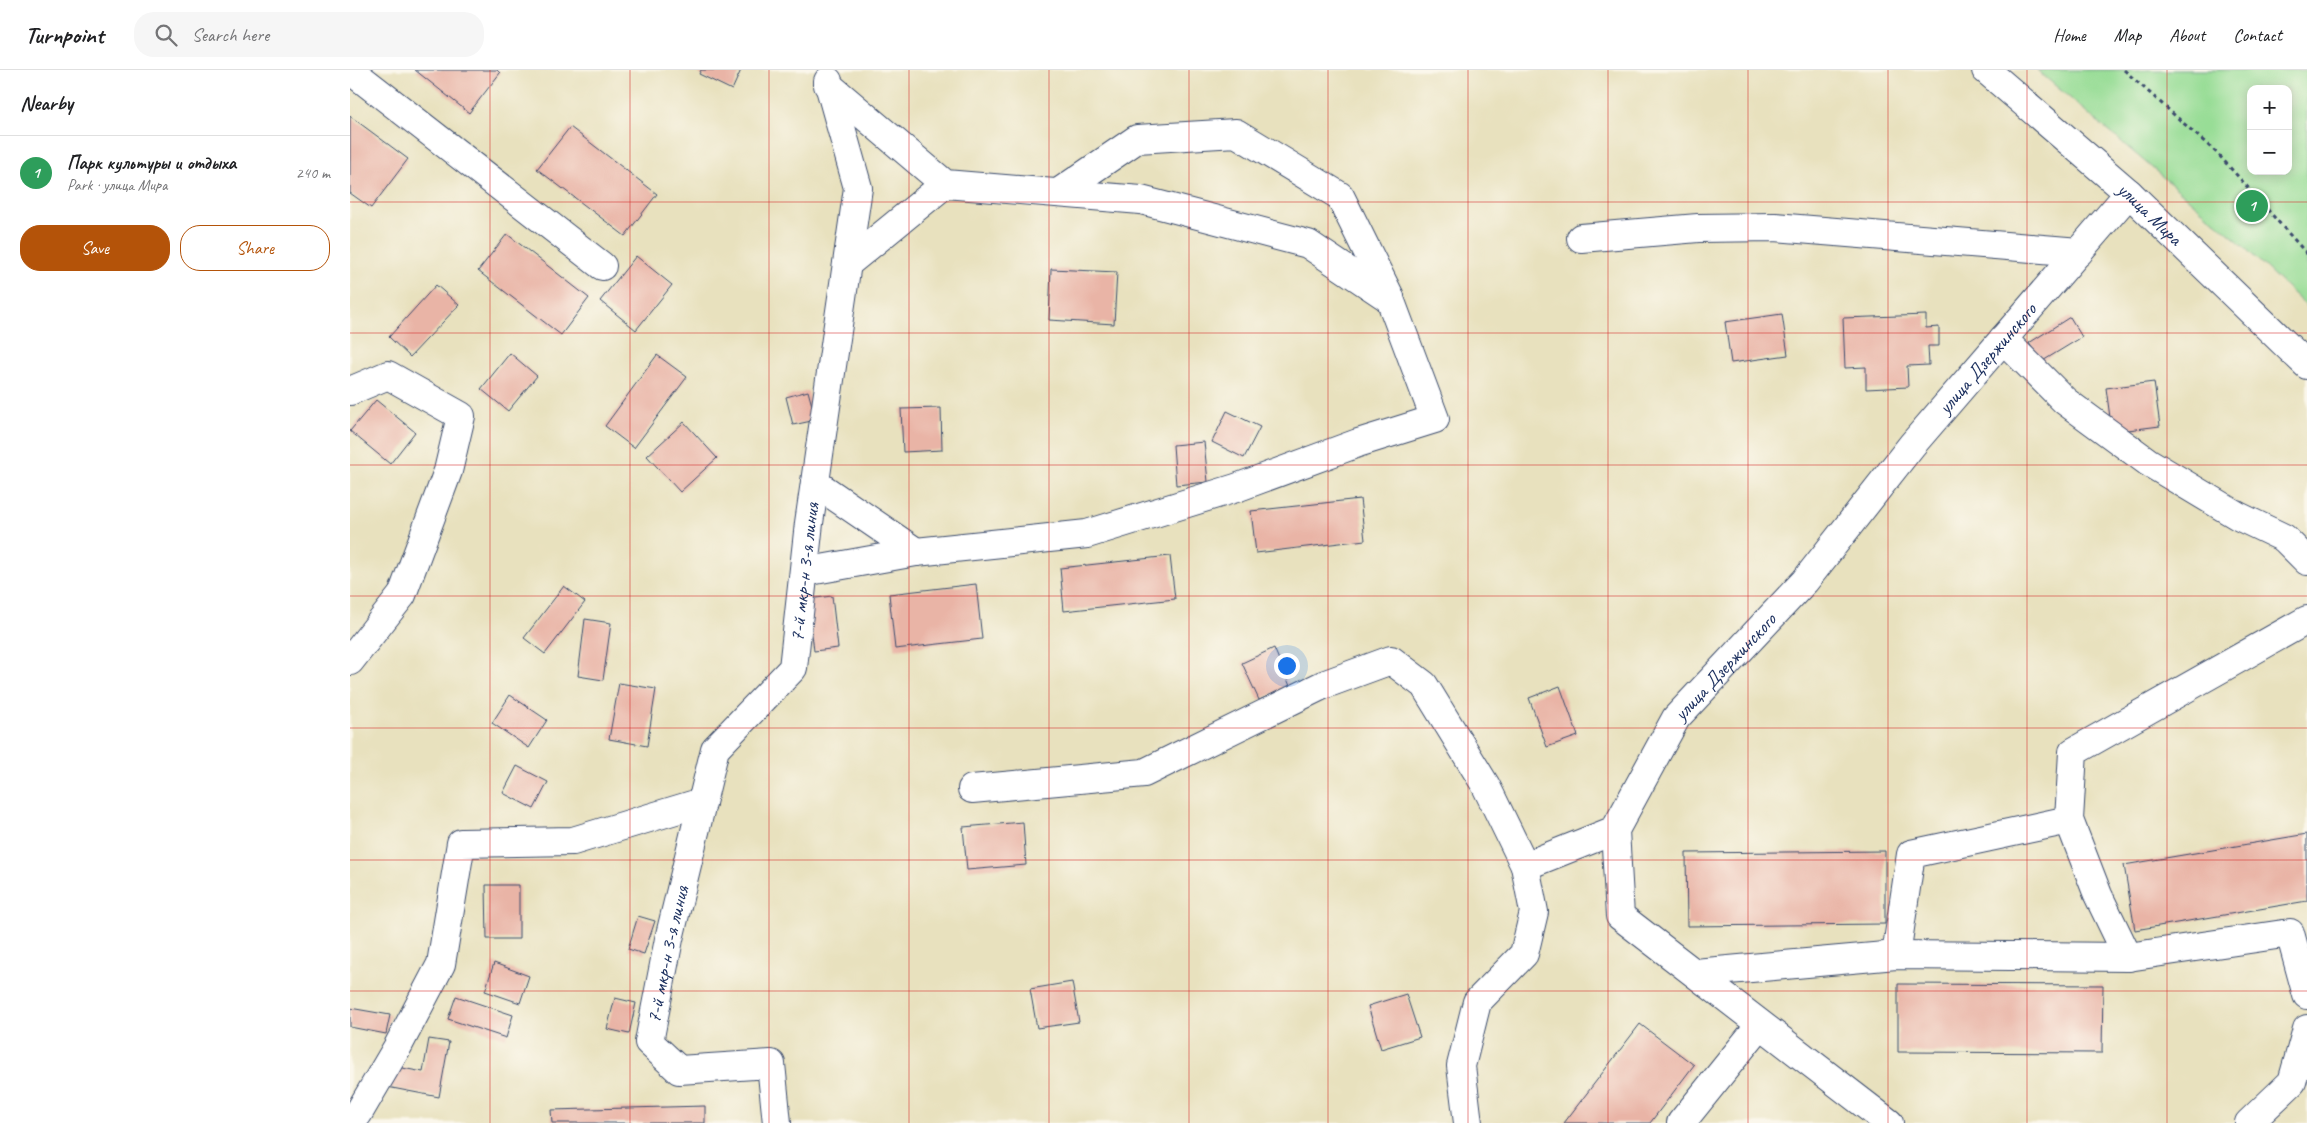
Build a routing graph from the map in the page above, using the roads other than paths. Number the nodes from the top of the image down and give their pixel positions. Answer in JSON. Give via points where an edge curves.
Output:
{"nodes":[{"id":1,"x":350,"y":70,"type":"edge"},
{"id":2,"x":1986,"y":70,"type":"edge"},
{"id":3,"x":828,"y":77,"type":"edge"},
{"id":4,"x":945,"y":184,"type":"junction"},
{"id":5,"x":1058,"y":193,"type":"junction"},
{"id":6,"x":2129,"y":193,"type":"junction"},
{"id":7,"x":1580,"y":238,"type":"dead end"},
{"id":8,"x":2079,"y":252,"type":"junction"},
{"id":9,"x":847,"y":264,"type":"junction"},
{"id":10,"x":602,"y":266,"type":"dead end"},
{"id":11,"x":1390,"y":299,"type":"junction"},
{"id":12,"x":2004,"y":338,"type":"junction"},
{"id":13,"x":2307,"y":365,"type":"edge"},
{"id":14,"x":350,"y":390,"type":"edge"},
{"id":15,"x":815,"y":483,"type":"junction"},
{"id":16,"x":916,"y":552,"type":"junction"},
{"id":17,"x":2307,"y":562,"type":"edge"},
{"id":18,"x":804,"y":572,"type":"junction"},
{"id":19,"x":2307,"y":620,"type":"edge"},
{"id":20,"x":350,"y":661,"type":"edge"},
{"id":21,"x":972,"y":789,"type":"dead end"},
{"id":22,"x":702,"y":802,"type":"junction"},
{"id":23,"x":2069,"y":820,"type":"junction"},
{"id":24,"x":1615,"y":830,"type":"junction"},
{"id":25,"x":1525,"y":866,"type":"junction"},
{"id":26,"x":1896,"y":955,"type":"junction"},
{"id":27,"x":2128,"y":957,"type":"junction"},
{"id":28,"x":1695,"y":973,"type":"junction"},
{"id":29,"x":2307,"y":995,"type":"edge"},
{"id":30,"x":1760,"y":1025,"type":"junction"},
{"id":31,"x":2307,"y":1029,"type":"edge"},
{"id":32,"x":350,"y":1122,"type":"edge"},
{"id":33,"x":777,"y":1123,"type":"edge"},
{"id":34,"x":1468,"y":1123,"type":"edge"},
{"id":35,"x":1681,"y":1123,"type":"edge"},
{"id":36,"x":1889,"y":1123,"type":"edge"},
{"id":37,"x":2249,"y":1123,"type":"edge"}],
"edges":[{"from":1,"to":10,"type":"street"},
{"from":2,"to":6,"type":"street","name":"улица Мира"},
{"from":3,"to":4,"type":"street"},
{"from":3,"to":9,"type":"street","name":"7-й мкр-н 3-я линия","via":[[858,188]]},
{"from":4,"to":5,"type":"street"},
{"from":4,"to":9,"type":"street"},
{"from":5,"to":11,"type":"street","via":[[1141,200],[1308,244]]},
{"from":5,"to":11,"type":"street","via":[[1137,139],[1236,133],[1340,196]]},
{"from":6,"to":8,"type":"street","name":"улица Дзержинского"},
{"from":6,"to":13,"type":"street","name":"улица Мира"},
{"from":7,"to":8,"type":"street","via":[[1698,228],[1775,227]]},
{"from":8,"to":12,"type":"street","name":"улица Дзержинского"},
{"from":9,"to":15,"type":"street","name":"7-й мкр-н 3-я линия"},
{"from":11,"to":16,"type":"street","via":[[1435,419],[1236,488],[1087,534]]},
{"from":12,"to":17,"type":"street","via":[[2065,401],[2148,462],[2238,516],[2284,538]]},
{"from":12,"to":24,"type":"street","name":"улица Дзержинского","via":[[1912,445],[1805,581],[1676,718]]},
{"from":14,"to":20,"type":"street","via":[[388,375],[461,416],[448,471],[402,595]]},
{"from":15,"to":16,"type":"street"},
{"from":15,"to":18,"type":"street","name":"7-й мкр-н 3-я линия"},
{"from":16,"to":18,"type":"street"},
{"from":18,"to":22,"type":"street","name":"7-й мкр-н 3-я линия","via":[[793,668],[715,749]]},
{"from":19,"to":23,"type":"street","via":[[2073,752]]},
{"from":21,"to":25,"type":"street","via":[[1144,772],[1323,686],[1391,660],[1424,685],[1486,786]]},
{"from":22,"to":32,"type":"street","via":[[573,841],[461,843],[441,964],[398,1046]]},
{"from":22,"to":33,"type":"street","name":"7-й мкр-н 3-я линия","via":[[669,939],[649,1042],[679,1070],[771,1064]]},
{"from":23,"to":26,"type":"street","via":[[1911,854]]},
{"from":23,"to":27,"type":"street","via":[[2098,895]]},
{"from":24,"to":25,"type":"street"},
{"from":24,"to":28,"type":"street","via":[[1620,916]]},
{"from":25,"to":34,"type":"street","via":[[1534,912],[1524,954],[1477,1002],[1461,1066]]},
{"from":26,"to":27,"type":"street"},
{"from":26,"to":28,"type":"street"},
{"from":27,"to":29,"type":"street","via":[[2290,932]]},
{"from":28,"to":30,"type":"street"},
{"from":30,"to":35,"type":"street"},
{"from":30,"to":36,"type":"street"},
{"from":31,"to":37,"type":"street","via":[[2292,1082]]}]}
